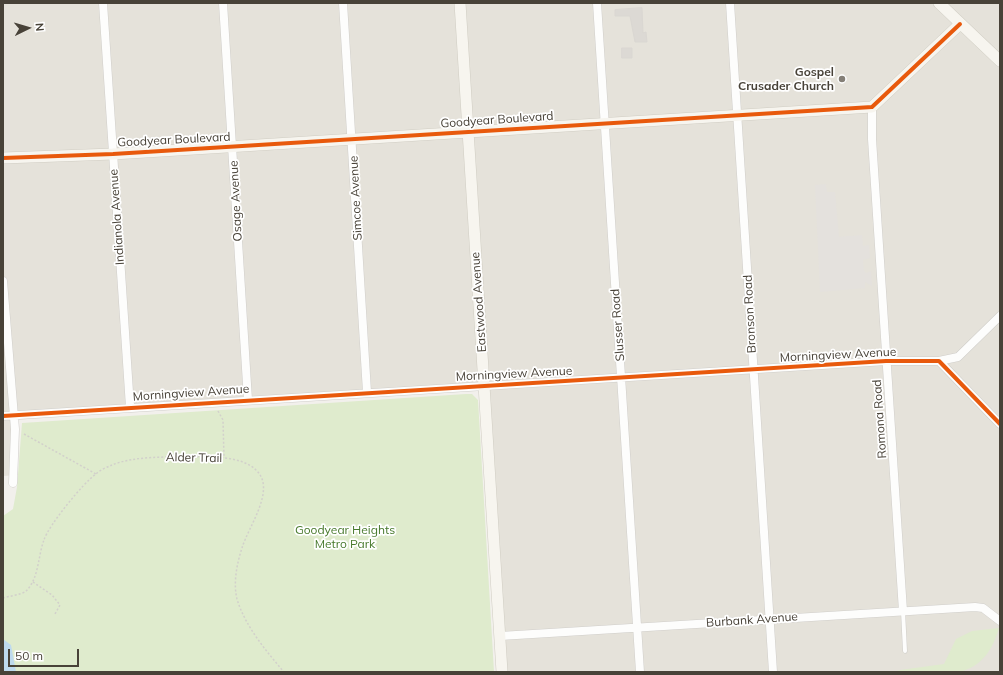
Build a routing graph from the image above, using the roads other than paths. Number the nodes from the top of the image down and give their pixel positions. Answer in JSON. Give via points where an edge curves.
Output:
{"nodes":[{"id":1,"x":103,"y":3,"type":"edge"},
{"id":2,"x":223,"y":3,"type":"edge"},
{"id":3,"x":343,"y":3,"type":"edge"},
{"id":4,"x":460,"y":3,"type":"edge"},
{"id":5,"x":597,"y":3,"type":"edge"},
{"id":6,"x":730,"y":3,"type":"edge"},
{"id":7,"x":940,"y":3,"type":"edge"},
{"id":8,"x":960,"y":24,"type":"junction"},
{"id":9,"x":1000,"y":61,"type":"edge"},
{"id":10,"x":872,"y":107,"type":"junction"},
{"id":11,"x":738,"y":115,"type":"junction"},
{"id":12,"x":605,"y":123,"type":"junction"},
{"id":13,"x":468,"y":131,"type":"junction"},
{"id":14,"x":352,"y":139,"type":"junction"},
{"id":15,"x":233,"y":146,"type":"junction"},
{"id":16,"x":113,"y":154,"type":"junction"},
{"id":17,"x":3,"y":158,"type":"edge"},
{"id":18,"x":3,"y":281,"type":"edge"},
{"id":19,"x":1000,"y":316,"type":"edge"},
{"id":20,"x":886,"y":361,"type":"junction"},
{"id":21,"x":939,"y":361,"type":"junction"},
{"id":22,"x":753,"y":369,"type":"junction"},
{"id":23,"x":621,"y":378,"type":"junction"},
{"id":24,"x":484,"y":385,"type":"junction"},
{"id":25,"x":367,"y":392,"type":"junction"},
{"id":26,"x":248,"y":400,"type":"junction"},
{"id":27,"x":130,"y":407,"type":"junction"},
{"id":28,"x":13,"y":415,"type":"junction"},
{"id":29,"x":3,"y":416,"type":"edge"},
{"id":30,"x":1000,"y":424,"type":"edge"},
{"id":31,"x":13,"y":483,"type":"dead end"},
{"id":32,"x":902,"y":611,"type":"junction"},
{"id":33,"x":769,"y":620,"type":"junction"},
{"id":34,"x":1000,"y":621,"type":"edge"},
{"id":35,"x":637,"y":628,"type":"junction"},
{"id":36,"x":500,"y":636,"type":"junction"},
{"id":37,"x":905,"y":651,"type":"dead end"},
{"id":38,"x":502,"y":672,"type":"edge"},
{"id":39,"x":640,"y":672,"type":"edge"},
{"id":40,"x":773,"y":672,"type":"edge"}],
"edges":[{"from":1,"to":16,"type":"street","name":"Indianola Avenue"},
{"from":2,"to":15,"type":"street","name":"Osage Avenue"},
{"from":3,"to":14,"type":"street","name":"Simcoe Avenue"},
{"from":4,"to":13,"type":"street","name":"Eastwood Avenue"},
{"from":5,"to":12,"type":"street","name":"Slusser Road"},
{"from":6,"to":11,"type":"street","name":"Bronson Road"},
{"from":7,"to":8,"type":"street"},
{"from":8,"to":9,"type":"street"},
{"from":8,"to":10,"type":"street"},
{"from":10,"to":11,"type":"street","name":"Goodyear Boulevard"},
{"from":10,"to":20,"type":"street","name":"Romona Road"},
{"from":11,"to":12,"type":"street","name":"Goodyear Boulevard"},
{"from":11,"to":22,"type":"street","name":"Bronson Road"},
{"from":12,"to":13,"type":"street","name":"Goodyear Boulevard"},
{"from":12,"to":23,"type":"street","name":"Slusser Road"},
{"from":13,"to":14,"type":"street","name":"Goodyear Boulevard"},
{"from":13,"to":24,"type":"street","name":"Eastwood Avenue"},
{"from":14,"to":15,"type":"street","name":"Goodyear Boulevard"},
{"from":14,"to":25,"type":"street","name":"Simcoe Avenue"},
{"from":15,"to":16,"type":"street","name":"Goodyear Boulevard"},
{"from":15,"to":26,"type":"street","name":"Osage Avenue"},
{"from":16,"to":17,"type":"street","name":"Goodyear Boulevard"},
{"from":16,"to":27,"type":"street","name":"Indianola Avenue"},
{"from":18,"to":28,"type":"street"},
{"from":19,"to":21,"type":"street","name":"Morningview Avenue","via":[[958,357]]},
{"from":20,"to":21,"type":"street","name":"Morningview Avenue"},
{"from":20,"to":22,"type":"street","name":"Morningview Avenue"},
{"from":20,"to":32,"type":"street","name":"Romona Road"},
{"from":21,"to":30,"type":"street"},
{"from":22,"to":23,"type":"street","name":"Morningview Avenue"},
{"from":22,"to":33,"type":"street","name":"Bronson Road"},
{"from":23,"to":24,"type":"street","name":"Morningview Avenue"},
{"from":23,"to":35,"type":"street","name":"Slusser Road"},
{"from":24,"to":25,"type":"street","name":"Morningview Avenue"},
{"from":24,"to":36,"type":"street","name":"Eastwood Avenue"},
{"from":25,"to":26,"type":"street","name":"Morningview Avenue"},
{"from":26,"to":27,"type":"street","name":"Morningview Avenue"},
{"from":27,"to":28,"type":"street","name":"Morningview Avenue"},
{"from":28,"to":29,"type":"street","name":"Morningview Avenue"},
{"from":28,"to":31,"type":"street"},
{"from":32,"to":33,"type":"street","name":"Burbank Avenue"},
{"from":32,"to":34,"type":"street","name":"Burbank Avenue","via":[[975,607],[982,608]]},
{"from":32,"to":37,"type":"lane"},
{"from":33,"to":35,"type":"street","name":"Burbank Avenue"},
{"from":33,"to":40,"type":"street","name":"Bronson Road"},
{"from":35,"to":36,"type":"street","name":"Burbank Avenue"},
{"from":35,"to":39,"type":"street","name":"Slusser Road"},
{"from":36,"to":38,"type":"street","name":"Eastwood Avenue"}]}
